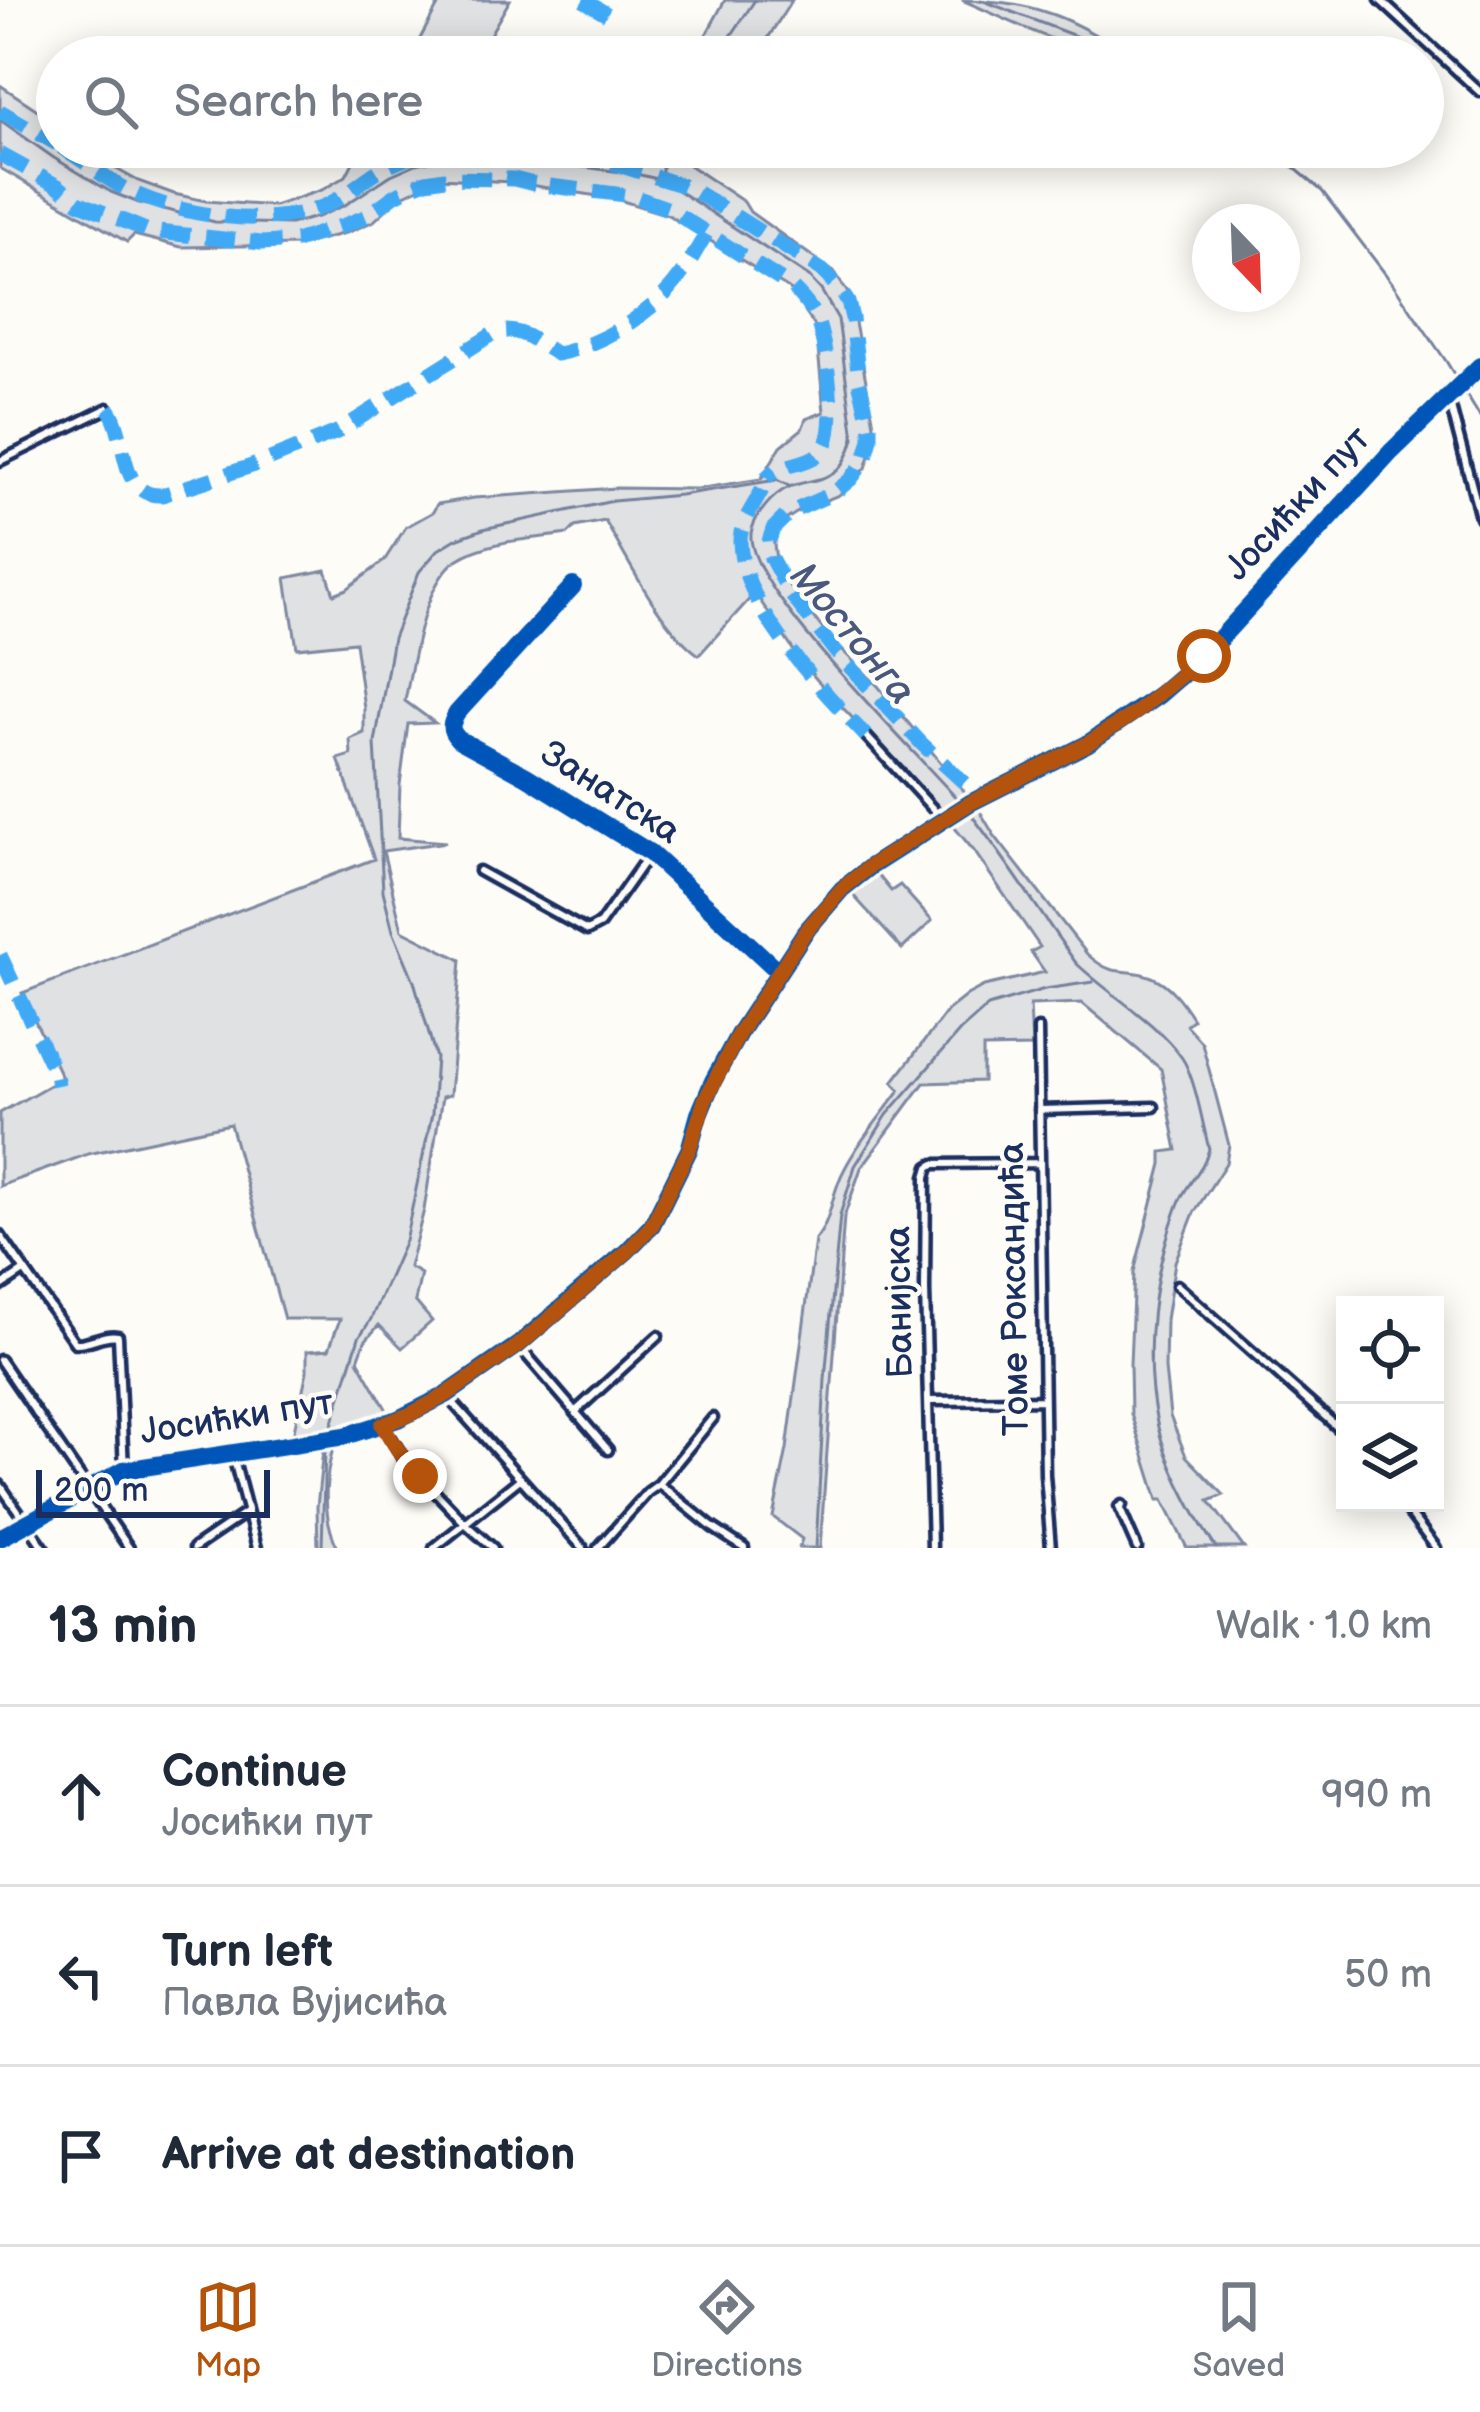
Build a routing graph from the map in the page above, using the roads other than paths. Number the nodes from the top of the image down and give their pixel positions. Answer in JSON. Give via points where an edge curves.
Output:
{"nodes":[{"id":1,"x":1380,"y":0,"type":"edge"},
{"id":2,"x":1419,"y":36,"type":"edge"},
{"id":3,"x":1444,"y":59,"type":"edge"},
{"id":4,"x":1480,"y":92,"type":"edge"},
{"id":5,"x":1480,"y":366,"type":"edge"},
{"id":6,"x":1451,"y":393,"type":"junction"},
{"id":7,"x":108,"y":407,"type":"dead end"},
{"id":8,"x":0,"y":461,"type":"edge"},
{"id":9,"x":1480,"y":518,"type":"edge"},
{"id":10,"x":574,"y":586,"type":"dead end"},
{"id":11,"x":866,"y":736,"type":"dead end"},
{"id":12,"x":946,"y":819,"type":"junction"},
{"id":13,"x":650,"y":853,"type":"junction"},
{"id":14,"x":479,"y":871,"type":"dead end"},
{"id":15,"x":778,"y":971,"type":"junction"},
{"id":16,"x":1038,"y":1029,"type":"dead end"},
{"id":17,"x":1154,"y":1107,"type":"dead end"},
{"id":18,"x":1039,"y":1110,"type":"junction"},
{"id":19,"x":1040,"y":1163,"type":"junction"},
{"id":20,"x":0,"y":1235,"type":"edge"},
{"id":21,"x":24,"y":1271,"type":"junction"},
{"id":22,"x":1177,"y":1286,"type":"dead end"},
{"id":23,"x":0,"y":1287,"type":"edge"},
{"id":24,"x":658,"y":1336,"type":"dead end"},
{"id":25,"x":518,"y":1346,"type":"junction"},
{"id":26,"x":0,"y":1360,"type":"edge"},
{"id":27,"x":446,"y":1395,"type":"junction"},
{"id":28,"x":1043,"y":1400,"type":"junction"},
{"id":29,"x":928,"y":1401,"type":"junction"},
{"id":30,"x":576,"y":1411,"type":"junction"},
{"id":31,"x":713,"y":1418,"type":"dead end"},
{"id":32,"x":382,"y":1425,"type":"junction"},
{"id":33,"x":1336,"y":1426,"type":"edge"},
{"id":34,"x":608,"y":1450,"type":"dead end"},
{"id":35,"x":232,"y":1453,"type":"junction"},
{"id":36,"x":124,"y":1470,"type":"junction"},
{"id":37,"x":520,"y":1479,"type":"junction"},
{"id":38,"x":659,"y":1484,"type":"junction"},
{"id":39,"x":0,"y":1485,"type":"edge"},
{"id":40,"x":90,"y":1488,"type":"junction"},
{"id":41,"x":1122,"y":1505,"type":"dead end"},
{"id":42,"x":247,"y":1512,"type":"junction"},
{"id":43,"x":1409,"y":1512,"type":"edge"},
{"id":44,"x":27,"y":1522,"type":"junction"},
{"id":45,"x":465,"y":1523,"type":"junction"},
{"id":46,"x":0,"y":1538,"type":"edge"},
{"id":47,"x":44,"y":1548,"type":"edge"},
{"id":48,"x":129,"y":1548,"type":"edge"},
{"id":49,"x":194,"y":1548,"type":"edge"},
{"id":50,"x":256,"y":1548,"type":"edge"},
{"id":51,"x":434,"y":1548,"type":"edge"},
{"id":52,"x":493,"y":1548,"type":"edge"},
{"id":53,"x":584,"y":1548,"type":"edge"},
{"id":54,"x":598,"y":1548,"type":"edge"},
{"id":55,"x":744,"y":1548,"type":"edge"},
{"id":56,"x":932,"y":1548,"type":"edge"},
{"id":57,"x":1051,"y":1548,"type":"edge"},
{"id":58,"x":1137,"y":1548,"type":"edge"},
{"id":59,"x":1436,"y":1548,"type":"edge"}],
"edges":[{"from":1,"to":2,"type":"street"},
{"from":3,"to":4,"type":"street"},
{"from":5,"to":6,"type":"street","name":"Јосићки пут"},
{"from":6,"to":9,"type":"street"},
{"from":6,"to":12,"type":"street","name":"Јосићки пут","via":[[1159,694],[1087,744]]},
{"from":7,"to":8,"type":"street"},
{"from":10,"to":13,"type":"street","name":"Занатска","via":[[457,712],[451,731]]},
{"from":11,"to":12,"type":"street"},
{"from":12,"to":15,"type":"street","name":"Јосићки пут","via":[[842,889]]},
{"from":13,"to":14,"type":"street","via":[[601,924],[587,931]]},
{"from":13,"to":15,"type":"street","name":"Занатска"},
{"from":15,"to":25,"type":"street","name":"Јосићки пут","via":[[721,1066],[652,1225]]},
{"from":16,"to":18,"type":"street","name":"Томе Роксандића"},
{"from":17,"to":18,"type":"street"},
{"from":18,"to":19,"type":"street","name":"Томе Роксандића"},
{"from":19,"to":28,"type":"street","name":"Томе Роксандића"},
{"from":19,"to":29,"type":"street","name":"Банијска","via":[[929,1167]]},
{"from":20,"to":21,"type":"street"},
{"from":21,"to":23,"type":"street"},
{"from":21,"to":36,"type":"street","via":[[75,1343],[118,1336]]},
{"from":22,"to":33,"type":"street"},
{"from":24,"to":30,"type":"street"},
{"from":25,"to":27,"type":"street","name":"Јосићки пут"},
{"from":25,"to":30,"type":"street"},
{"from":26,"to":40,"type":"street"},
{"from":27,"to":32,"type":"street","name":"Јосићки пут"},
{"from":27,"to":37,"type":"street"},
{"from":28,"to":29,"type":"street"},
{"from":28,"to":57,"type":"street","name":"Томе Роксандића"},
{"from":29,"to":56,"type":"street","name":"Банијска"},
{"from":30,"to":34,"type":"street"},
{"from":31,"to":38,"type":"street"},
{"from":32,"to":35,"type":"street","name":"Јосићки пут"},
{"from":32,"to":45,"type":"street"},
{"from":35,"to":36,"type":"street","name":"Јосићки пут"},
{"from":35,"to":42,"type":"street"},
{"from":36,"to":40,"type":"street","name":"Јосићки пут"},
{"from":37,"to":45,"type":"street"},
{"from":37,"to":53,"type":"street"},
{"from":38,"to":54,"type":"street"},
{"from":38,"to":55,"type":"street"},
{"from":39,"to":44,"type":"street"},
{"from":40,"to":44,"type":"street","name":"Јосићки пут"},
{"from":40,"to":48,"type":"street"},
{"from":41,"to":58,"type":"street"},
{"from":42,"to":49,"type":"street"},
{"from":42,"to":50,"type":"street"},
{"from":43,"to":59,"type":"street"},
{"from":44,"to":46,"type":"street","name":"Јосићки пут"},
{"from":44,"to":47,"type":"street"},
{"from":45,"to":51,"type":"street"},
{"from":45,"to":52,"type":"street"}]}
